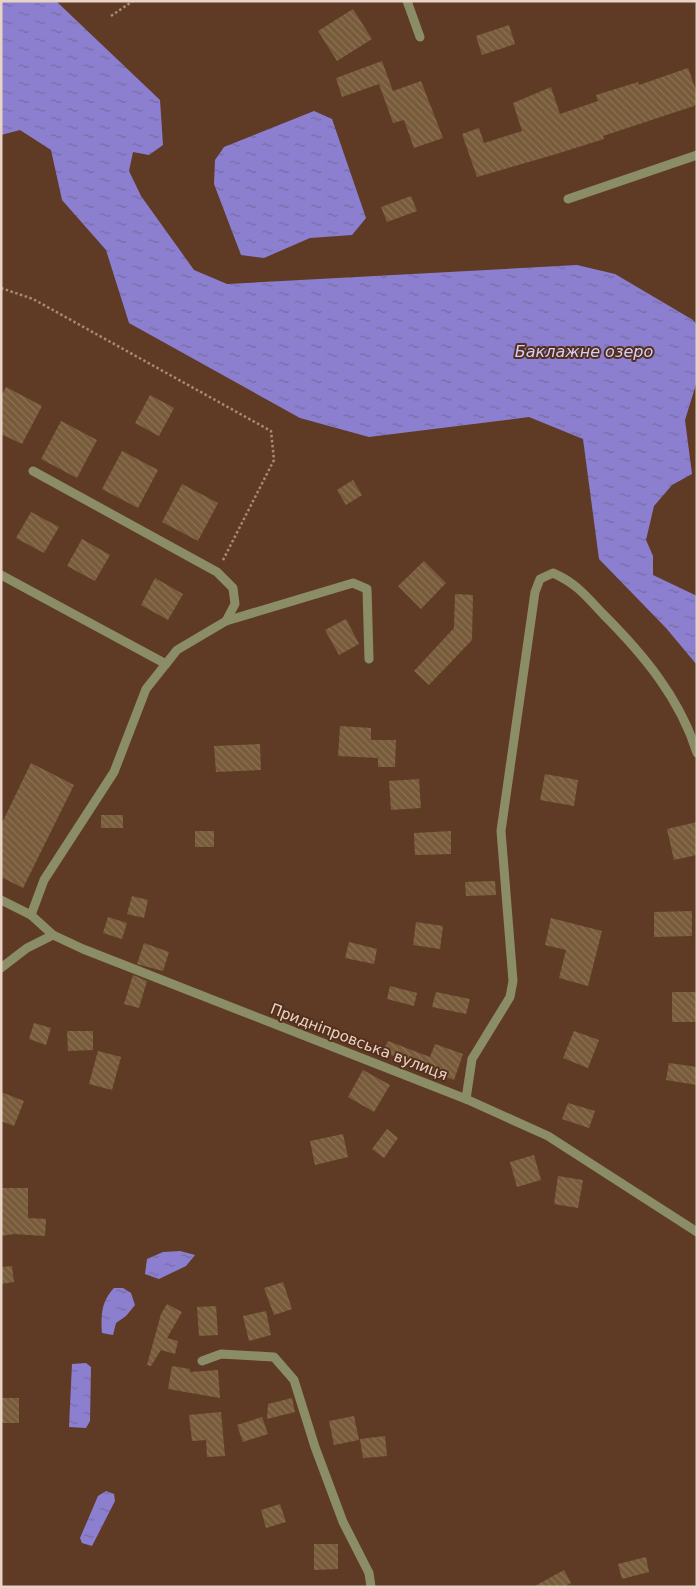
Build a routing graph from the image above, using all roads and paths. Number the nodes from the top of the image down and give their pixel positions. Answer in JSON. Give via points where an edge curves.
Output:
{"nodes":[{"id":1,"x":133,"y":1,"type":"edge"},
{"id":2,"x":406,"y":1,"type":"edge"},
{"id":3,"x":111,"y":16,"type":"dead end"},
{"id":4,"x":420,"y":37,"type":"dead end"},
{"id":5,"x":697,"y":155,"type":"edge"},
{"id":6,"x":568,"y":199,"type":"dead end"},
{"id":7,"x":1,"y":288,"type":"edge"},
{"id":8,"x":33,"y":471,"type":"dead end"},
{"id":9,"x":217,"y":572,"type":"junction"},
{"id":10,"x":1,"y":575,"type":"edge"},
{"id":11,"x":226,"y":622,"type":"junction"},
{"id":12,"x":369,"y":659,"type":"dead end"},
{"id":13,"x":166,"y":664,"type":"junction"},
{"id":14,"x":697,"y":753,"type":"edge"},
{"id":15,"x":1,"y":900,"type":"edge"},
{"id":16,"x":31,"y":915,"type":"junction"},
{"id":17,"x":53,"y":934,"type":"junction"},
{"id":18,"x":1,"y":968,"type":"edge"},
{"id":19,"x":466,"y":1099,"type":"junction"},
{"id":20,"x":697,"y":1232,"type":"edge"},
{"id":21,"x":202,"y":1361,"type":"dead end"},
{"id":22,"x":371,"y":1587,"type":"edge"}],
"edges":[{"from":1,"to":3,"type":"path"},
{"from":2,"to":4,"type":"street"},
{"from":5,"to":6,"type":"street"},
{"from":7,"to":9,"type":"path","via":[[33,298],[270,431],[274,460]]},
{"from":8,"to":9,"type":"street"},
{"from":9,"to":11,"type":"street","via":[[233,588],[235,604]]},
{"from":10,"to":13,"type":"street"},
{"from":11,"to":12,"type":"street","via":[[353,584],[366,589]]},
{"from":11,"to":13,"type":"street","via":[[177,650]]},
{"from":13,"to":16,"type":"street","via":[[146,689],[114,772],[44,880]]},
{"from":14,"to":19,"type":"street","via":[[690,729],[678,706],[638,648],[571,581],[553,573],[540,579],[535,592],[500,830],[513,980],[510,997],[472,1059]]},
{"from":15,"to":16,"type":"street","name":"Придніпровська вулиця"},
{"from":16,"to":17,"type":"street","name":"Придніпровська вулиця"},
{"from":17,"to":18,"type":"street","via":[[27,948]]},
{"from":17,"to":19,"type":"street","name":"Придніпровська вулиця","via":[[82,949]]},
{"from":19,"to":20,"type":"street","name":"Придніпровська вулиця","via":[[548,1136]]},
{"from":21,"to":22,"type":"street","via":[[221,1354],[274,1357],[294,1380],[314,1447],[343,1522],[369,1573]]}]}
